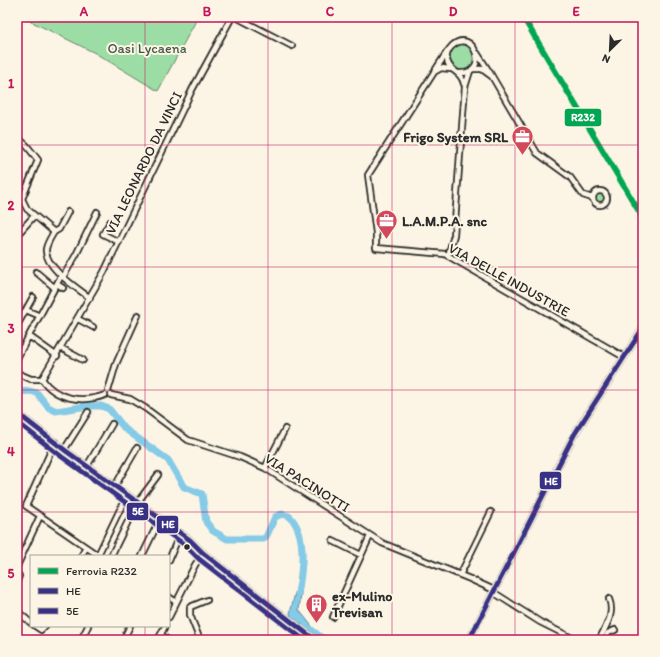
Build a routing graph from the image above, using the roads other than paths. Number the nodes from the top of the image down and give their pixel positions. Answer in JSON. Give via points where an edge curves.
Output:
{"nodes":[{"id":1,"x":232,"y":17,"type":"edge"},
{"id":2,"x":236,"y":17,"type":"edge"},
{"id":3,"x":292,"y":46,"type":"dead end"},
{"id":4,"x":447,"y":52,"type":"junction"},
{"id":5,"x":477,"y":53,"type":"junction"},
{"id":6,"x":452,"y":69,"type":"junction"},
{"id":7,"x":471,"y":70,"type":"junction"},
{"id":8,"x":434,"y":72,"type":"junction"},
{"id":9,"x":459,"y":73,"type":"junction"},
{"id":10,"x":492,"y":78,"type":"junction"},
{"id":11,"x":464,"y":87,"type":"junction"},
{"id":12,"x":17,"y":137,"type":"edge"},
{"id":13,"x":592,"y":198,"type":"dead end"},
{"id":14,"x":68,"y":212,"type":"dead end"},
{"id":15,"x":97,"y":212,"type":"dead end"},
{"id":16,"x":34,"y":216,"type":"junction"},
{"id":17,"x":110,"y":222,"type":"dead end"},
{"id":18,"x":54,"y":232,"type":"junction"},
{"id":19,"x":17,"y":235,"type":"edge"},
{"id":20,"x":119,"y":242,"type":"junction"},
{"id":21,"x":448,"y":256,"type":"junction"},
{"id":22,"x":36,"y":272,"type":"dead end"},
{"id":23,"x":62,"y":276,"type":"junction"},
{"id":24,"x":56,"y":286,"type":"junction"},
{"id":25,"x":63,"y":288,"type":"dead end"},
{"id":26,"x":33,"y":297,"type":"dead end"},
{"id":27,"x":90,"y":298,"type":"junction"},
{"id":28,"x":26,"y":310,"type":"junction"},
{"id":29,"x":138,"y":315,"type":"dead end"},
{"id":30,"x":40,"y":316,"type":"junction"},
{"id":31,"x":78,"y":319,"type":"junction"},
{"id":32,"x":19,"y":322,"type":"dead end"},
{"id":33,"x":93,"y":327,"type":"dead end"},
{"id":34,"x":643,"y":328,"type":"edge"},
{"id":35,"x":29,"y":336,"type":"junction"},
{"id":36,"x":61,"y":348,"type":"junction"},
{"id":37,"x":57,"y":356,"type":"junction"},
{"id":38,"x":17,"y":357,"type":"edge"},
{"id":39,"x":624,"y":358,"type":"junction"},
{"id":40,"x":83,"y":360,"type":"dead end"},
{"id":41,"x":17,"y":373,"type":"edge"},
{"id":42,"x":42,"y":379,"type":"junction"},
{"id":43,"x":108,"y":394,"type":"junction"},
{"id":44,"x":88,"y":412,"type":"dead end"},
{"id":45,"x":17,"y":413,"type":"edge"},
{"id":46,"x":112,"y":424,"type":"dead end"},
{"id":47,"x":285,"y":429,"type":"dead end"},
{"id":48,"x":55,"y":442,"type":"junction"},
{"id":49,"x":137,"y":448,"type":"dead end"},
{"id":50,"x":64,"y":450,"type":"junction"},
{"id":51,"x":87,"y":466,"type":"junction"},
{"id":52,"x":265,"y":468,"type":"junction"},
{"id":53,"x":158,"y":475,"type":"dead end"},
{"id":54,"x":115,"y":486,"type":"junction"},
{"id":55,"x":127,"y":495,"type":"junction"},
{"id":56,"x":138,"y":503,"type":"junction"},
{"id":57,"x":492,"y":512,"type":"dead end"},
{"id":58,"x":40,"y":516,"type":"junction"},
{"id":59,"x":160,"y":519,"type":"junction"},
{"id":60,"x":180,"y":533,"type":"junction"},
{"id":61,"x":370,"y":536,"type":"junction"},
{"id":62,"x":333,"y":541,"type":"dead end"},
{"id":63,"x":86,"y":548,"type":"junction"},
{"id":64,"x":203,"y":553,"type":"junction"},
{"id":65,"x":82,"y":555,"type":"edge"},
{"id":66,"x":97,"y":555,"type":"edge"},
{"id":67,"x":99,"y":555,"type":"edge"},
{"id":68,"x":112,"y":555,"type":"edge"},
{"id":69,"x":142,"y":555,"type":"edge"},
{"id":70,"x":361,"y":555,"type":"junction"},
{"id":71,"x":170,"y":558,"type":"edge"},
{"id":72,"x":17,"y":566,"type":"edge"},
{"id":73,"x":17,"y":573,"type":"edge"},
{"id":74,"x":460,"y":575,"type":"junction"},
{"id":75,"x":17,"y":581,"type":"edge"},
{"id":76,"x":494,"y":591,"type":"junction"},
{"id":77,"x":170,"y":598,"type":"edge"},
{"id":78,"x":609,"y":599,"type":"dead end"},
{"id":79,"x":207,"y":600,"type":"dead end"},
{"id":80,"x":176,"y":602,"type":"junction"},
{"id":81,"x":17,"y":611,"type":"edge"},
{"id":82,"x":170,"y":615,"type":"edge"},
{"id":83,"x":332,"y":617,"type":"dead end"},
{"id":84,"x":30,"y":622,"type":"edge"},
{"id":85,"x":88,"y":627,"type":"edge"},
{"id":86,"x":130,"y":627,"type":"edge"},
{"id":87,"x":164,"y":627,"type":"edge"},
{"id":88,"x":615,"y":630,"type":"dead end"},
{"id":89,"x":126,"y":634,"type":"dead end"},
{"id":90,"x":161,"y":634,"type":"junction"},
{"id":91,"x":81,"y":640,"type":"edge"},
{"id":92,"x":158,"y":640,"type":"edge"},
{"id":93,"x":168,"y":640,"type":"edge"},
{"id":94,"x":200,"y":640,"type":"edge"},
{"id":95,"x":315,"y":640,"type":"edge"},
{"id":96,"x":469,"y":640,"type":"edge"},
{"id":97,"x":576,"y":640,"type":"edge"},
{"id":98,"x":599,"y":640,"type":"edge"},
{"id":99,"x":605,"y":640,"type":"edge"}],
"edges":[{"from":1,"to":20,"type":"street","name":"VIA LEONARDO DA VINCI","via":[[188,96]]},
{"from":2,"to":3,"type":"street"},
{"from":4,"to":5,"type":"street","via":[[452,45],[464,42],[473,46]]},
{"from":4,"to":6,"type":"street","via":[[447,61]]},
{"from":4,"to":8,"type":"street"},
{"from":5,"to":7,"type":"street","via":[[477,62]]},
{"from":5,"to":10,"type":"street"},
{"from":6,"to":8,"type":"street","via":[[444,68]]},
{"from":6,"to":9,"type":"street"},
{"from":7,"to":9,"type":"street"},
{"from":7,"to":10,"type":"street","via":[[482,69]]},
{"from":7,"to":11,"type":"street"},
{"from":8,"to":21,"type":"street","name":"VIA DELLE INDUSTRIE","via":[[368,175],[376,248]]},
{"from":9,"to":11,"type":"street"},
{"from":10,"to":13,"type":"street","via":[[539,156],[570,177],[583,195]]},
{"from":11,"to":21,"type":"street","via":[[454,235]]},
{"from":12,"to":16,"type":"street","via":[[38,160],[22,199]]},
{"from":14,"to":18,"type":"street","via":[[59,229]]},
{"from":15,"to":23,"type":"street","via":[[76,255]]},
{"from":16,"to":18,"type":"street"},
{"from":16,"to":19,"type":"street"},
{"from":17,"to":20,"type":"street","via":[[103,234]]},
{"from":18,"to":23,"type":"street","via":[[46,248],[47,259]]},
{"from":20,"to":27,"type":"street","name":"VIA LEONARDO DA VINCI"},
{"from":21,"to":39,"type":"street","name":"VIA DELLE INDUSTRIE"},
{"from":22,"to":24,"type":"street"},
{"from":23,"to":24,"type":"street"},
{"from":23,"to":27,"type":"street"},
{"from":24,"to":25,"type":"street"},
{"from":24,"to":30,"type":"street"},
{"from":26,"to":28,"type":"street"},
{"from":27,"to":31,"type":"street","name":"VIA LEONARDO DA VINCI"},
{"from":28,"to":30,"type":"street"},
{"from":28,"to":32,"type":"street"},
{"from":29,"to":43,"type":"street","via":[[114,368]]},
{"from":30,"to":35,"type":"street"},
{"from":31,"to":33,"type":"street"},
{"from":31,"to":36,"type":"street","name":"VIA LEONARDO DA VINCI"},
{"from":34,"to":39,"type":"street"},
{"from":35,"to":37,"type":"street"},
{"from":35,"to":38,"type":"street"},
{"from":36,"to":37,"type":"street","name":"VIA LEONARDO DA VINCI"},
{"from":36,"to":40,"type":"street"},
{"from":37,"to":42,"type":"street","name":"VIA LEONARDO DA VINCI"},
{"from":39,"to":76,"type":"street","via":[[570,442]]},
{"from":41,"to":42,"type":"street","name":"VIA PACINOTTI","via":[[31,379]]},
{"from":42,"to":43,"type":"street","name":"VIA PACINOTTI","via":[[69,399]]},
{"from":43,"to":52,"type":"street","name":"VIA PACINOTTI","via":[[130,399],[188,440]]},
{"from":44,"to":50,"type":"street"},
{"from":45,"to":48,"type":"main road"},
{"from":46,"to":51,"type":"street"},
{"from":47,"to":52,"type":"street"},
{"from":48,"to":50,"type":"main road"},
{"from":48,"to":58,"type":"street","via":[[26,506]]},
{"from":49,"to":54,"type":"street"},
{"from":50,"to":51,"type":"main road"},
{"from":51,"to":54,"type":"main road"},
{"from":52,"to":61,"type":"street","name":"VIA PACINOTTI"},
{"from":53,"to":56,"type":"street"},
{"from":54,"to":55,"type":"main road"},
{"from":55,"to":56,"type":"main road"},
{"from":55,"to":67,"type":"street"},
{"from":56,"to":59,"type":"main road"},
{"from":56,"to":68,"type":"street"},
{"from":57,"to":74,"type":"street"},
{"from":58,"to":63,"type":"street"},
{"from":58,"to":72,"type":"street"},
{"from":59,"to":60,"type":"main road"},
{"from":59,"to":69,"type":"street"},
{"from":60,"to":64,"type":"main road"},
{"from":60,"to":71,"type":"street"},
{"from":61,"to":70,"type":"street"},
{"from":61,"to":74,"type":"street","name":"VIA PACINOTTI"},
{"from":62,"to":70,"type":"street"},
{"from":63,"to":65,"type":"street"},
{"from":63,"to":66,"type":"street"},
{"from":64,"to":80,"type":"street","via":[[194,565]]},
{"from":64,"to":95,"type":"main road"},
{"from":70,"to":83,"type":"street"},
{"from":73,"to":75,"type":"street"},
{"from":74,"to":76,"type":"street","name":"VIA PACINOTTI"},
{"from":76,"to":96,"type":"street"},
{"from":76,"to":97,"type":"street","name":"VIA PACINOTTI","via":[[540,622]]},
{"from":77,"to":80,"type":"street"},
{"from":78,"to":98,"type":"street","via":[[612,614]]},
{"from":79,"to":94,"type":"street","via":[[190,606],[190,615]]},
{"from":80,"to":82,"type":"street"},
{"from":81,"to":84,"type":"street"},
{"from":85,"to":91,"type":"street"},
{"from":86,"to":89,"type":"street"},
{"from":87,"to":90,"type":"street"},
{"from":88,"to":99,"type":"street","via":[[608,633]]},
{"from":90,"to":92,"type":"street"},
{"from":90,"to":93,"type":"street"}]}
